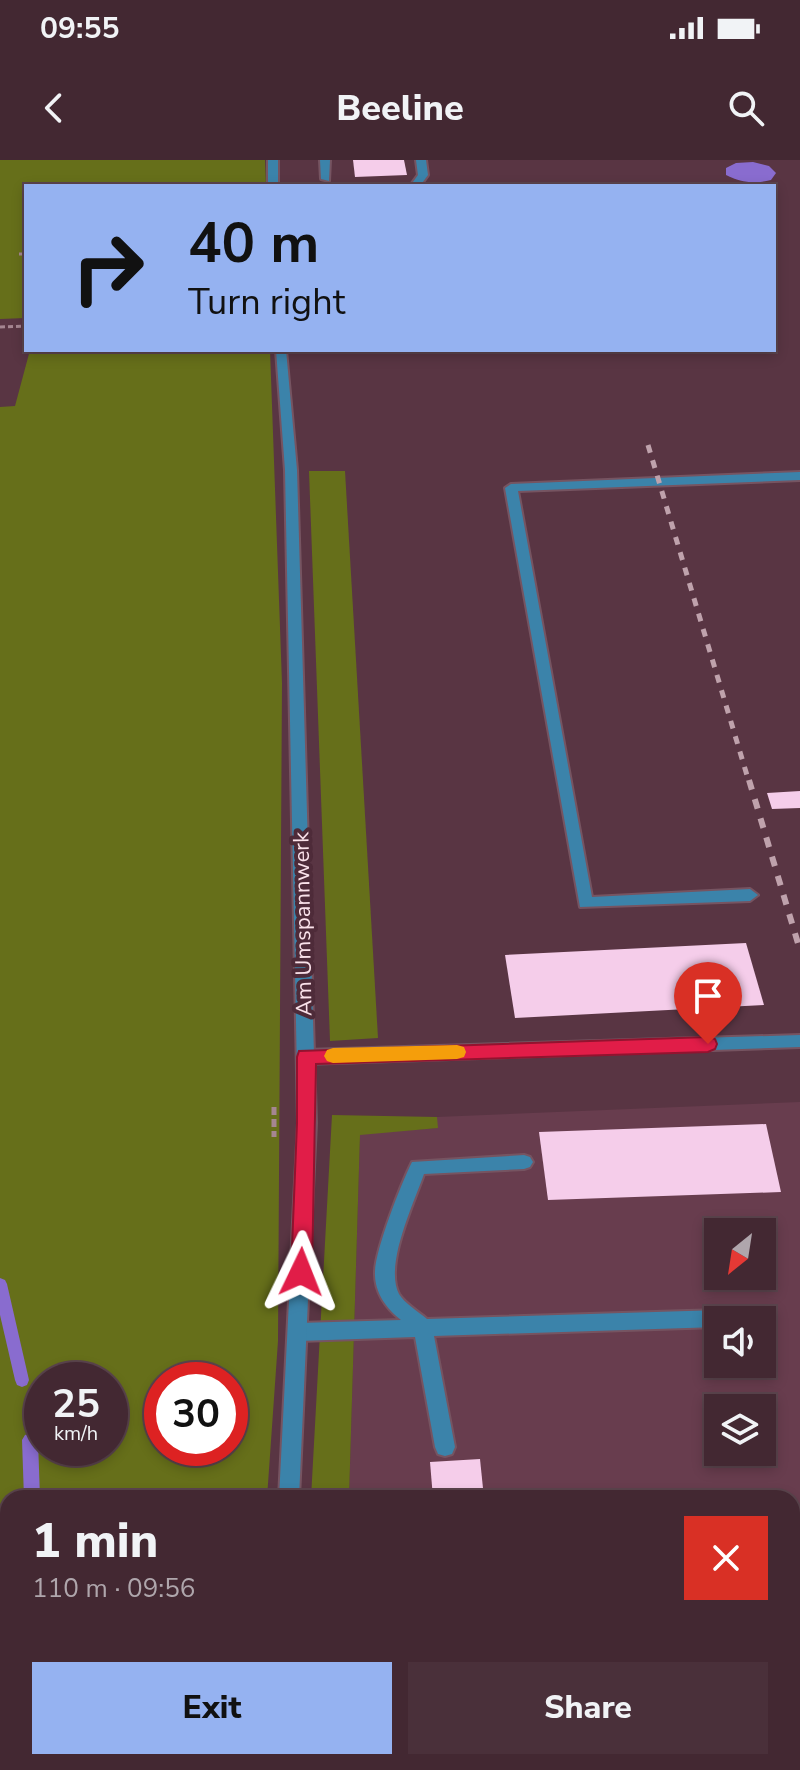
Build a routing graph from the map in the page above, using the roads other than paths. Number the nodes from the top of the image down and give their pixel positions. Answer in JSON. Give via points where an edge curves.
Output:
{"nodes":[{"id":1,"x":273,"y":160,"type":"edge"},
{"id":2,"x":325,"y":160,"type":"edge"},
{"id":3,"x":421,"y":160,"type":"edge"},
{"id":4,"x":326,"y":179,"type":"dead end"},
{"id":5,"x":273,"y":184,"type":"edge"},
{"id":6,"x":416,"y":184,"type":"edge"},
{"id":7,"x":281,"y":352,"type":"edge"},
{"id":8,"x":800,"y":476,"type":"edge"},
{"id":9,"x":750,"y":895,"type":"dead end"},
{"id":10,"x":800,"y":1041,"type":"edge"},
{"id":11,"x":306,"y":1057,"type":"junction"},
{"id":12,"x":524,"y":1162,"type":"dead end"},
{"id":13,"x":704,"y":1319,"type":"edge"},
{"id":14,"x":423,"y":1328,"type":"junction"},
{"id":15,"x":299,"y":1332,"type":"junction"},
{"id":16,"x":445,"y":1447,"type":"dead end"},
{"id":17,"x":289,"y":1490,"type":"edge"}],
"edges":[{"from":1,"to":5,"type":"street"},
{"from":2,"to":4,"type":"street"},
{"from":3,"to":6,"type":"street","via":[[423,175]]},
{"from":7,"to":11,"type":"street","name":"Am Umspannwerk","via":[[291,470]]},
{"from":8,"to":9,"type":"street","via":[[511,488],[585,903]]},
{"from":10,"to":11,"type":"street"},
{"from":11,"to":15,"type":"street","name":"Am Umspannwerk"},
{"from":12,"to":14,"type":"street","via":[[418,1167],[384,1272],[391,1300]]},
{"from":13,"to":14,"type":"street"},
{"from":14,"to":15,"type":"street"},
{"from":14,"to":16,"type":"street"},
{"from":15,"to":17,"type":"street","name":"Am Umspannwerk"}]}
